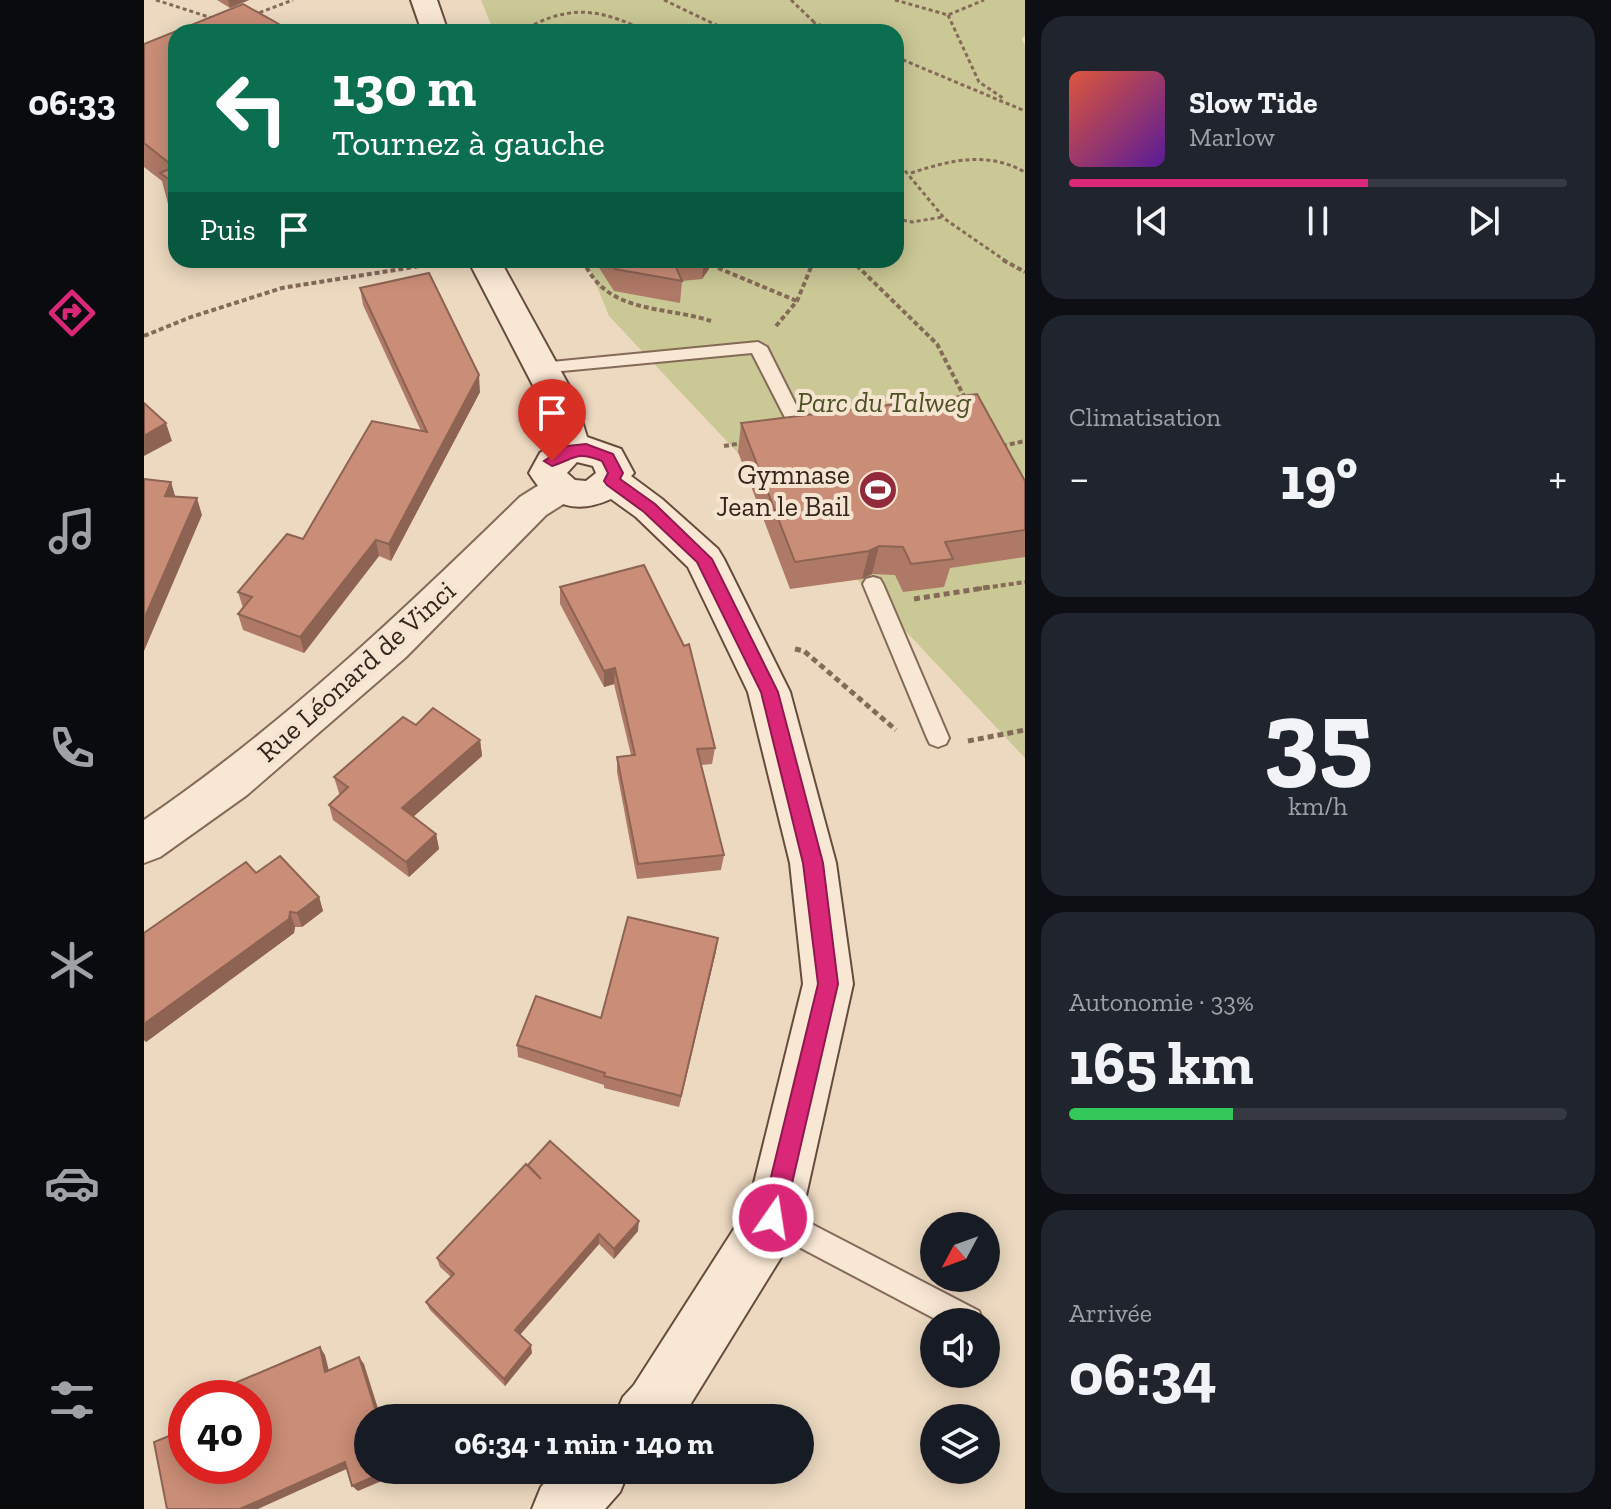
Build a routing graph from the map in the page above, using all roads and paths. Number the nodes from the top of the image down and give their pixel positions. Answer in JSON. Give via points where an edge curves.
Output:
{"nodes":[{"id":1,"x":156,"y":0,"type":"edge"},
{"id":2,"x":293,"y":0,"type":"edge"},
{"id":3,"x":424,"y":0,"type":"edge"},
{"id":4,"x":664,"y":0,"type":"edge"},
{"id":5,"x":791,"y":0,"type":"edge"},
{"id":6,"x":895,"y":0,"type":"edge"},
{"id":7,"x":984,"y":0,"type":"edge"},
{"id":8,"x":948,"y":15,"type":"junction"},
{"id":9,"x":222,"y":17,"type":"edge"},
{"id":10,"x":815,"y":23,"type":"edge"},
{"id":11,"x":262,"y":24,"type":"edge"},
{"id":12,"x":432,"y":24,"type":"edge"},
{"id":13,"x":535,"y":24,"type":"edge"},
{"id":14,"x":632,"y":24,"type":"edge"},
{"id":15,"x":714,"y":24,"type":"edge"},
{"id":16,"x":904,"y":60,"type":"edge"},
{"id":17,"x":1015,"y":106,"type":"junction"},
{"id":18,"x":1025,"y":111,"type":"edge"},
{"id":19,"x":904,"y":167,"type":"edge"},
{"id":20,"x":1025,"y":172,"type":"edge"},
{"id":21,"x":911,"y":173,"type":"junction"},
{"id":22,"x":943,"y":217,"type":"junction"},
{"id":23,"x":904,"y":220,"type":"edge"},
{"id":24,"x":407,"y":268,"type":"edge"},
{"id":25,"x":488,"y":268,"type":"edge"},
{"id":26,"x":585,"y":268,"type":"edge"},
{"id":27,"x":718,"y":268,"type":"edge"},
{"id":28,"x":811,"y":268,"type":"edge"},
{"id":29,"x":859,"y":268,"type":"edge"},
{"id":30,"x":1025,"y":272,"type":"edge"},
{"id":31,"x":797,"y":301,"type":"junction"},
{"id":32,"x":144,"y":336,"type":"edge"},
{"id":33,"x":758,"y":347,"type":"junction"},
{"id":34,"x":541,"y":368,"type":"junction"},
{"id":35,"x":972,"y":412,"type":"edge"},
{"id":36,"x":802,"y":435,"type":"joint"},
{"id":37,"x":1025,"y":441,"type":"edge"},
{"id":38,"x":724,"y":446,"type":"dead end"},
{"id":39,"x":990,"y":449,"type":"edge"},
{"id":40,"x":573,"y":450,"type":"junction"},
{"id":41,"x":612,"y":481,"type":"junction"},
{"id":42,"x":560,"y":489,"type":"junction"},
{"id":43,"x":1025,"y":582,"type":"edge"},
{"id":44,"x":877,"y":593,"type":"joint"},
{"id":45,"x":742,"y":635,"type":"junction"},
{"id":46,"x":1025,"y":730,"type":"edge"},
{"id":47,"x":904,"y":737,"type":"dead end"},
{"id":48,"x":938,"y":738,"type":"dead end"},
{"id":49,"x":965,"y":742,"type":"dead end"},
{"id":50,"x":144,"y":844,"type":"edge"},
{"id":51,"x":773,"y":1218,"type":"junction"},
{"id":52,"x":944,"y":1308,"type":"edge"},
{"id":53,"x":656,"y":1404,"type":"edge"},
{"id":54,"x":585,"y":1484,"type":"edge"},
{"id":55,"x":563,"y":1509,"type":"edge"}],
"edges":[{"from":1,"to":9,"type":"path","via":[[207,18]]},
{"from":2,"to":11,"type":"path","via":[[251,16]]},
{"from":3,"to":12,"type":"street"},
{"from":4,"to":15,"type":"path"},
{"from":5,"to":10,"type":"path"},
{"from":6,"to":8,"type":"path"},
{"from":7,"to":8,"type":"path"},
{"from":8,"to":17,"type":"path","via":[[979,82]]},
{"from":13,"to":14,"type":"path","via":[[553,11],[578,6]]},
{"from":16,"to":17,"type":"path"},
{"from":17,"to":18,"type":"path"},
{"from":19,"to":21,"type":"path"},
{"from":20,"to":21,"type":"path","via":[[988,157],[954,159]]},
{"from":21,"to":22,"type":"path"},
{"from":22,"to":23,"type":"path"},
{"from":22,"to":30,"type":"path","via":[[984,250]]},
{"from":24,"to":32,"type":"path","via":[[282,288]]},
{"from":25,"to":34,"type":"street"},
{"from":26,"to":33,"type":"path","via":[[610,298],[707,318]]},
{"from":27,"to":31,"type":"path"},
{"from":28,"to":31,"type":"path"},
{"from":29,"to":35,"type":"path","via":[[937,344]]},
{"from":31,"to":33,"type":"path"},
{"from":33,"to":34,"type":"lane"},
{"from":33,"to":36,"type":"lane"},
{"from":34,"to":40,"type":"street","via":[[556,395]]},
{"from":36,"to":38,"type":"path"},
{"from":37,"to":39,"type":"path"},
{"from":40,"to":41,"type":"street","via":[[608,458],[615,473]]},
{"from":40,"to":42,"type":"street","via":[[557,456],[549,467],[550,479]]},
{"from":41,"to":42,"type":"street","via":[[589,494]]},
{"from":41,"to":45,"type":"street","via":[[704,559]]},
{"from":42,"to":50,"type":"street","name":"Rue Léonard de Vinci","via":[[533,506],[392,646],[232,783]]},
{"from":43,"to":44,"type":"path"},
{"from":44,"to":48,"type":"lane"},
{"from":45,"to":47,"type":"path","via":[[804,651]]},
{"from":45,"to":51,"type":"street","via":[[769,692],[813,863],[828,984]]},
{"from":46,"to":49,"type":"path"},
{"from":51,"to":52,"type":"lane"},
{"from":51,"to":53,"type":"street"},
{"from":54,"to":55,"type":"street"}]}
